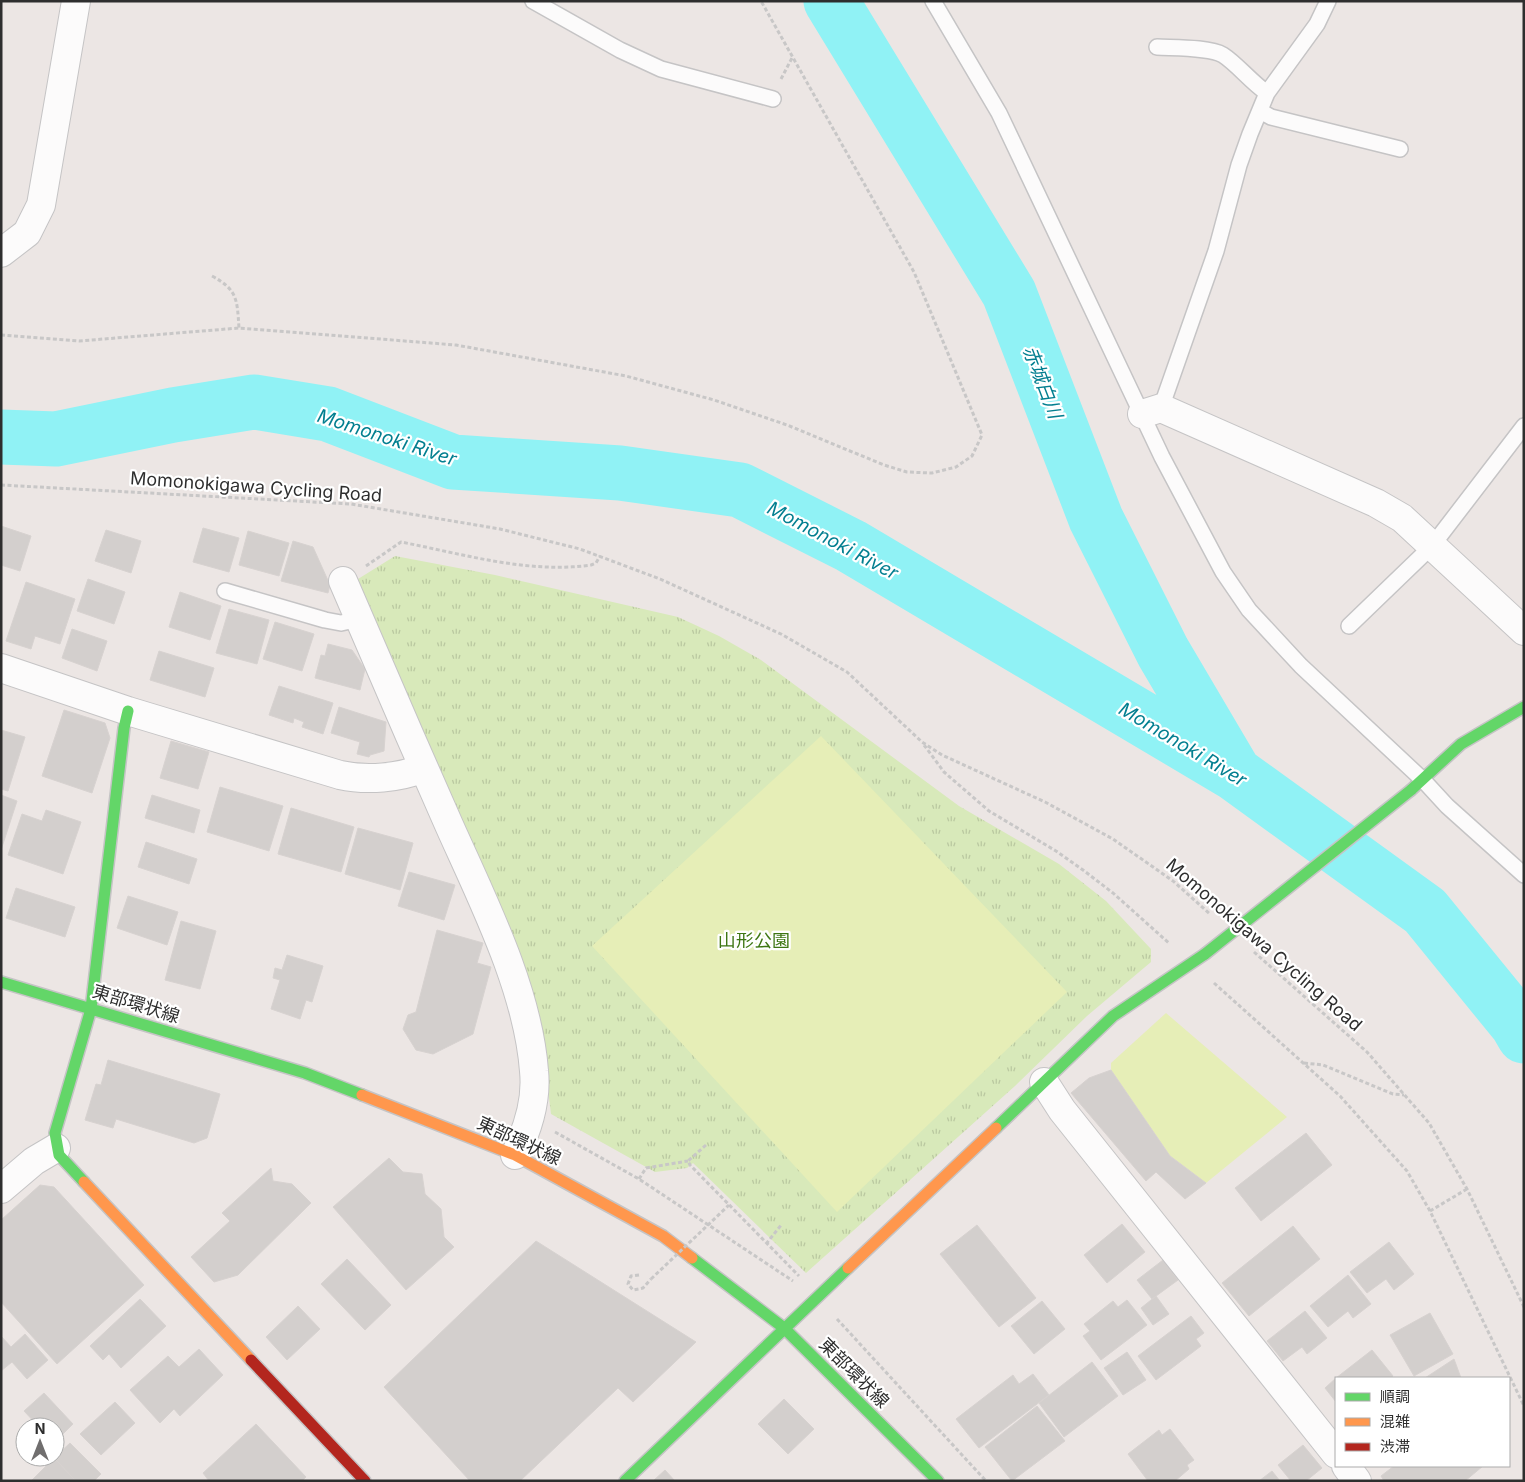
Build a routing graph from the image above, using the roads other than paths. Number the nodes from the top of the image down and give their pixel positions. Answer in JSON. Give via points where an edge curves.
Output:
{"nodes":[{"id":1,"x":76,"y":1,"type":"edge"},
{"id":2,"x":532,"y":1,"type":"edge"},
{"id":3,"x":933,"y":1,"type":"edge"},
{"id":4,"x":1328,"y":1,"type":"edge"},
{"id":5,"x":1158,"y":47,"type":"dead end"},
{"id":6,"x":1267,"y":93,"type":"junction"},
{"id":7,"x":773,"y":99,"type":"dead end"},
{"id":8,"x":1260,"y":112,"type":"junction"},
{"id":9,"x":1400,"y":150,"type":"dead end"},
{"id":10,"x":1,"y":254,"type":"edge"},
{"id":11,"x":1152,"y":411,"type":"junction"},
{"id":12,"x":1524,"y":426,"type":"edge"},
{"id":13,"x":1432,"y":546,"type":"junction"},
{"id":14,"x":343,"y":581,"type":"road end"},
{"id":15,"x":226,"y":592,"type":"dead end"},
{"id":16,"x":359,"y":619,"type":"junction"},
{"id":17,"x":1349,"y":626,"type":"dead end"},
{"id":18,"x":1524,"y":631,"type":"edge"},
{"id":19,"x":1,"y":668,"type":"edge"},
{"id":20,"x":1524,"y":707,"type":"edge"},
{"id":21,"x":128,"y":711,"type":"junction"},
{"id":22,"x":424,"y":768,"type":"junction"},
{"id":23,"x":1424,"y":782,"type":"junction"},
{"id":24,"x":1524,"y":875,"type":"edge"},
{"id":25,"x":1,"y":982,"type":"edge"},
{"id":26,"x":91,"y":1008,"type":"junction"},
{"id":27,"x":1044,"y":1082,"type":"junction"},
{"id":28,"x":56,"y":1148,"type":"junction"},
{"id":29,"x":515,"y":1155,"type":"junction"},
{"id":30,"x":1,"y":1189,"type":"edge"},
{"id":31,"x":784,"y":1328,"type":"junction"},
{"id":32,"x":1335,"y":1453,"type":"edge"},
{"id":33,"x":1347,"y":1467,"type":"edge"},
{"id":34,"x":365,"y":1481,"type":"edge"},
{"id":35,"x":625,"y":1481,"type":"edge"},
{"id":36,"x":938,"y":1481,"type":"edge"},
{"id":37,"x":1357,"y":1481,"type":"edge"}],
"edges":[{"from":1,"to":10,"type":"street","via":[[41,205],[27,233]]},
{"from":2,"to":7,"type":"lane","via":[[661,69]]},
{"from":3,"to":11,"type":"lane","via":[[999,112]]},
{"from":4,"to":6,"type":"lane","via":[[1317,24]]},
{"from":5,"to":6,"type":"lane","via":[[1223,55]]},
{"from":6,"to":8,"type":"lane"},
{"from":8,"to":9,"type":"lane"},
{"from":8,"to":11,"type":"lane","via":[[1239,165],[1216,251]]},
{"from":11,"to":13,"type":"street","via":[[1376,503],[1402,518]]},
{"from":11,"to":23,"type":"lane","via":[[1196,524],[1249,610],[1301,666]]},
{"from":12,"to":13,"type":"lane"},
{"from":13,"to":17,"type":"lane"},
{"from":13,"to":18,"type":"street"},
{"from":14,"to":16,"type":"street"},
{"from":15,"to":16,"type":"lane","via":[[325,620],[341,623]]},
{"from":16,"to":22,"type":"street"},
{"from":19,"to":21,"type":"street"},
{"from":20,"to":23,"type":"street","via":[[1452,751]]},
{"from":21,"to":22,"type":"street","via":[[354,778],[405,774]]},
{"from":21,"to":26,"type":"street"},
{"from":22,"to":29,"type":"street","via":[[508,960],[527,1031],[534,1071],[534,1098]]},
{"from":23,"to":24,"type":"lane"},
{"from":23,"to":27,"type":"street","bridge":true,"via":[[1192,964],[1113,1016]]},
{"from":25,"to":26,"type":"street","name":"東部環状線"},
{"from":26,"to":28,"type":"street","via":[[55,1133]]},
{"from":26,"to":29,"type":"street","name":"東部環状線","via":[[305,1073]]},
{"from":27,"to":31,"type":"street"},
{"from":27,"to":32,"type":"street","via":[[1062,1110]]},
{"from":28,"to":30,"type":"street","via":[[34,1161]]},
{"from":28,"to":34,"type":"street","via":[[59,1155]]},
{"from":29,"to":31,"type":"street","name":"東部環状線","via":[[663,1236]]},
{"from":31,"to":35,"type":"street"},
{"from":31,"to":36,"type":"street","name":"東部環状線"},
{"from":33,"to":37,"type":"street"}]}
